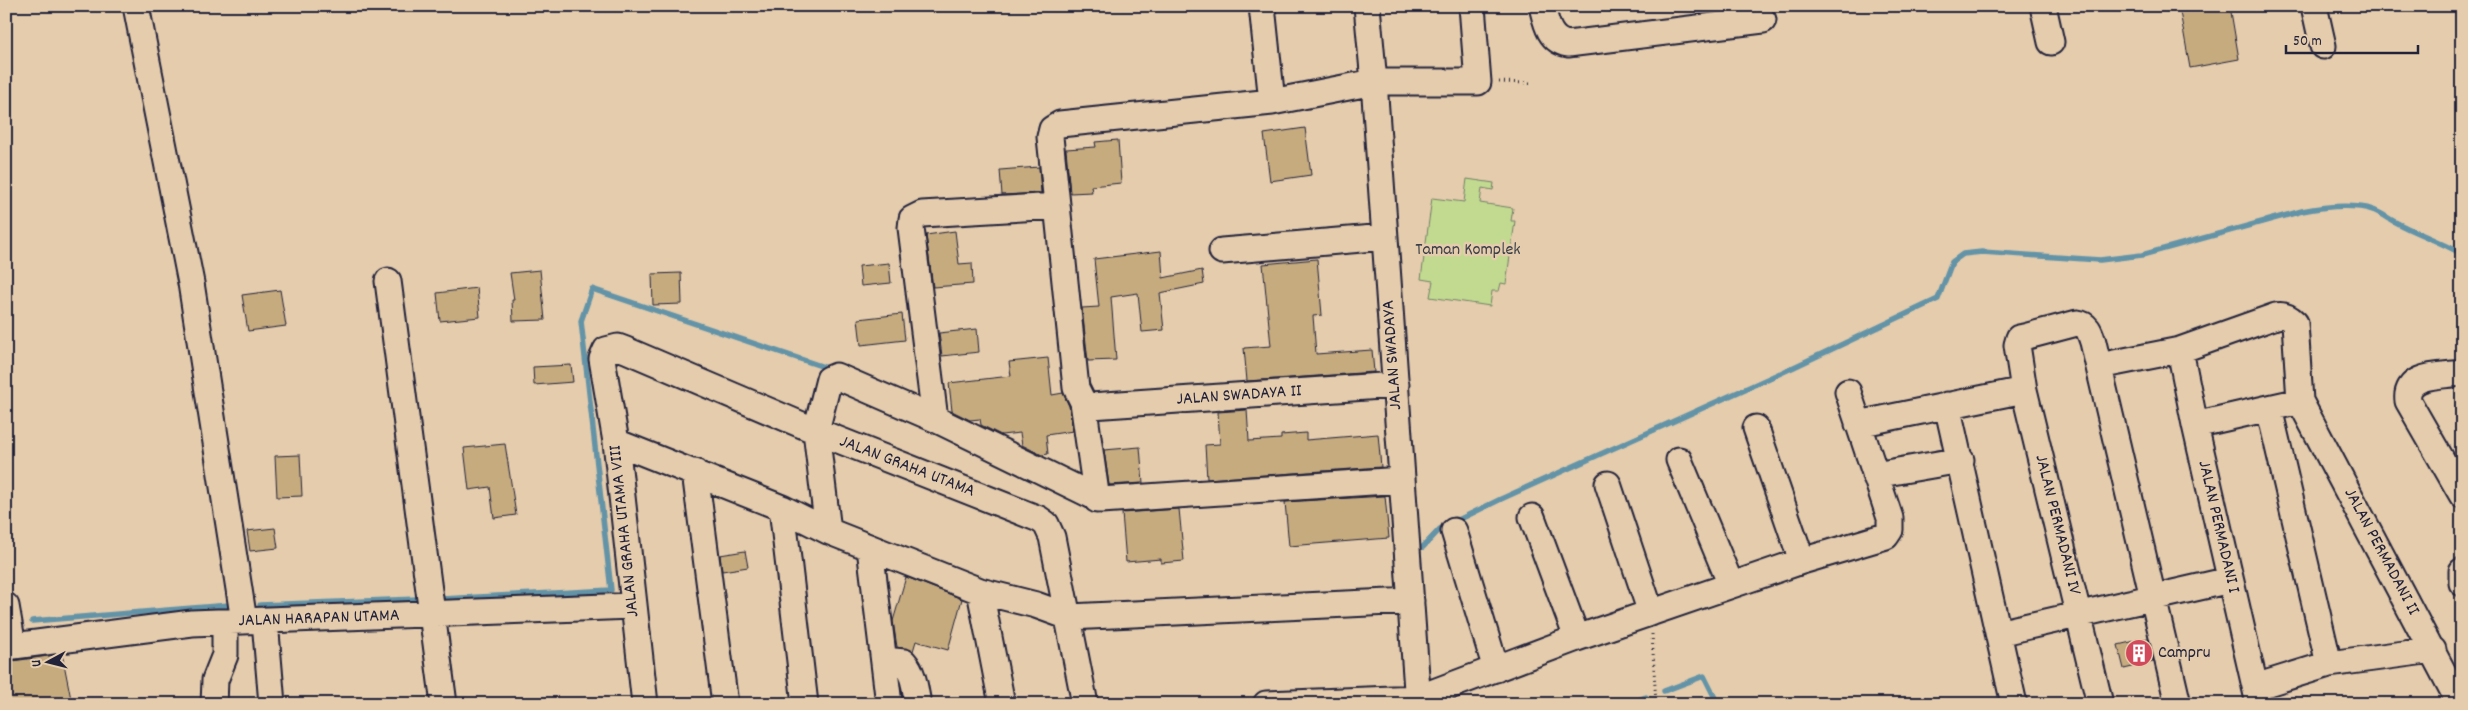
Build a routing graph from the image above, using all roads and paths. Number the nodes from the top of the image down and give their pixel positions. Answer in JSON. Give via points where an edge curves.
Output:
{"nodes":[{"id":1,"x":136,"y":6,"type":"edge"},
{"id":2,"x":1262,"y":6,"type":"edge"},
{"id":3,"x":1367,"y":6,"type":"edge"},
{"id":4,"x":1472,"y":6,"type":"edge"},
{"id":5,"x":1542,"y":6,"type":"edge"},
{"id":6,"x":2043,"y":6,"type":"edge"},
{"id":7,"x":2314,"y":6,"type":"edge"},
{"id":8,"x":1764,"y":20,"type":"dead end"},
{"id":9,"x":2050,"y":42,"type":"dead end"},
{"id":10,"x":2322,"y":46,"type":"dead end"},
{"id":11,"x":1374,"y":82,"type":"junction"},
{"id":12,"x":1478,"y":82,"type":"junction"},
{"id":13,"x":1530,"y":83,"type":"dead end"},
{"id":14,"x":1272,"y":102,"type":"junction"},
{"id":15,"x":1057,"y":206,"type":"junction"},
{"id":16,"x":1385,"y":237,"type":"junction"},
{"id":17,"x":1222,"y":251,"type":"dead end"},
{"id":18,"x":388,"y":281,"type":"dead end"},
{"id":19,"x":2180,"y":350,"type":"junction"},
{"id":20,"x":602,"y":359,"type":"joint"},
{"id":21,"x":2099,"y":366,"type":"junction"},
{"id":22,"x":2462,"y":373,"type":"edge"},
{"id":23,"x":1396,"y":385,"type":"junction"},
{"id":24,"x":2024,"y":390,"type":"junction"},
{"id":25,"x":1848,"y":392,"type":"dead end"},
{"id":26,"x":2300,"y":401,"type":"junction"},
{"id":27,"x":1083,"y":402,"type":"junction"},
{"id":28,"x":1947,"y":405,"type":"junction"},
{"id":29,"x":2270,"y":408,"type":"junction"},
{"id":30,"x":935,"y":419,"type":"junction"},
{"id":31,"x":1858,"y":424,"type":"junction"},
{"id":32,"x":2195,"y":425,"type":"junction"},
{"id":33,"x":1756,"y":428,"type":"dead end"},
{"id":34,"x":816,"y":432,"type":"junction"},
{"id":35,"x":616,"y":442,"type":"junction"},
{"id":36,"x":1679,"y":460,"type":"dead end"},
{"id":37,"x":1961,"y":460,"type":"junction"},
{"id":38,"x":695,"y":472,"type":"junction"},
{"id":39,"x":1875,"y":475,"type":"junction"},
{"id":40,"x":1402,"y":480,"type":"junction"},
{"id":41,"x":1608,"y":484,"type":"dead end"},
{"id":42,"x":2462,"y":495,"type":"edge"},
{"id":43,"x":1097,"y":500,"type":"junction"},
{"id":44,"x":782,"y":508,"type":"junction"},
{"id":45,"x":1532,"y":517,"type":"dead end"},
{"id":46,"x":1454,"y":531,"type":"dead end"},
{"id":47,"x":828,"y":532,"type":"junction"},
{"id":48,"x":870,"y":548,"type":"junction"},
{"id":49,"x":1802,"y":561,"type":"junction"},
{"id":50,"x":2462,"y":571,"type":"edge"},
{"id":51,"x":2230,"y":580,"type":"junction"},
{"id":52,"x":2462,"y":583,"type":"edge"},
{"id":53,"x":1731,"y":585,"type":"junction"},
{"id":54,"x":980,"y":591,"type":"junction"},
{"id":55,"x":2153,"y":596,"type":"junction"},
{"id":56,"x":1411,"y":601,"type":"junction"},
{"id":57,"x":6,"y":606,"type":"edge"},
{"id":58,"x":632,"y":606,"type":"junction"},
{"id":59,"x":1651,"y":613,"type":"junction"},
{"id":60,"x":433,"y":615,"type":"junction"},
{"id":61,"x":2079,"y":615,"type":"junction"},
{"id":62,"x":1069,"y":617,"type":"junction"},
{"id":63,"x":245,"y":621,"type":"junction"},
{"id":64,"x":1998,"y":634,"type":"junction"},
{"id":65,"x":1577,"y":638,"type":"junction"},
{"id":66,"x":10,"y":647,"type":"edge"},
{"id":67,"x":2433,"y":650,"type":"junction"},
{"id":68,"x":884,"y":660,"type":"junction"},
{"id":69,"x":2329,"y":664,"type":"junction"},
{"id":70,"x":1496,"y":669,"type":"junction"},
{"id":71,"x":2257,"y":695,"type":"edge"},
{"id":72,"x":1418,"y":701,"type":"edge"},
{"id":73,"x":214,"y":704,"type":"edge"},
{"id":74,"x":272,"y":704,"type":"edge"},
{"id":75,"x":444,"y":704,"type":"edge"},
{"id":76,"x":644,"y":704,"type":"edge"},
{"id":77,"x":725,"y":704,"type":"edge"},
{"id":78,"x":805,"y":704,"type":"edge"},
{"id":79,"x":889,"y":704,"type":"edge"},
{"id":80,"x":918,"y":704,"type":"edge"},
{"id":81,"x":1002,"y":704,"type":"edge"},
{"id":82,"x":1085,"y":704,"type":"edge"},
{"id":83,"x":1266,"y":704,"type":"edge"},
{"id":84,"x":1656,"y":704,"type":"edge"},
{"id":85,"x":2014,"y":704,"type":"edge"},
{"id":86,"x":2100,"y":704,"type":"edge"},
{"id":87,"x":2178,"y":704,"type":"edge"},
{"id":88,"x":2460,"y":704,"type":"edge"}],
"edges":[{"from":1,"to":63,"type":"street","via":[[191,283]]},
{"from":2,"to":14,"type":"street"},
{"from":3,"to":11,"type":"street","name":"JALAN SWADAYA"},
{"from":4,"to":12,"type":"street"},
{"from":5,"to":8,"type":"street","via":[[1550,33],[1568,44]]},
{"from":6,"to":9,"type":"street"},
{"from":7,"to":10,"type":"street"},
{"from":11,"to":12,"type":"street"},
{"from":11,"to":14,"type":"street"},
{"from":11,"to":16,"type":"street","name":"JALAN SWADAYA"},
{"from":12,"to":13,"type":"path"},
{"from":14,"to":15,"type":"street","via":[[1055,125],[1050,137]]},
{"from":15,"to":27,"type":"street","via":[[1076,388]]},
{"from":15,"to":30,"type":"street","via":[[922,214],[912,219],[910,228]]},
{"from":16,"to":17,"type":"street"},
{"from":16,"to":23,"type":"street","name":"JALAN SWADAYA"},
{"from":18,"to":60,"type":"street"},
{"from":19,"to":21,"type":"street"},
{"from":19,"to":26,"type":"street","via":[[2276,316],[2286,316],[2295,323]]},
{"from":19,"to":32,"type":"street","name":"JALAN PERMADANI I"},
{"from":20,"to":34,"type":"street","name":"JALAN GRAHA UTAMA","via":[[606,350],[611,348],[626,350]]},
{"from":20,"to":35,"type":"street","name":"JALAN GRAHA UTAMA VIII"},
{"from":21,"to":24,"type":"street","name":"JALAN PERMADANI IV","via":[[2089,330],[2082,324],[2019,338],[2017,345]]},
{"from":21,"to":55,"type":"street"},
{"from":22,"to":42,"type":"street","via":[[2418,379],[2412,383],[2407,395]]},
{"from":23,"to":27,"type":"street","name":"JALAN SWADAYA II","via":[[1091,406]]},
{"from":23,"to":40,"type":"street","name":"JALAN SWADAYA"},
{"from":24,"to":28,"type":"street"},
{"from":24,"to":61,"type":"street","name":"JALAN PERMADANI IV"},
{"from":25,"to":31,"type":"street"},
{"from":26,"to":29,"type":"street"},
{"from":26,"to":67,"type":"street","name":"JALAN PERMADANI II"},
{"from":27,"to":43,"type":"street"},
{"from":28,"to":31,"type":"street"},
{"from":28,"to":37,"type":"street"},
{"from":29,"to":32,"type":"street"},
{"from":29,"to":69,"type":"street"},
{"from":30,"to":34,"type":"street","via":[[836,376],[827,385]]},
{"from":30,"to":43,"type":"street"},
{"from":31,"to":39,"type":"street"},
{"from":32,"to":51,"type":"street","name":"JALAN PERMADANI I"},
{"from":33,"to":49,"type":"street"},
{"from":34,"to":47,"type":"street"},
{"from":34,"to":62,"type":"street","name":"JALAN GRAHA UTAMA","via":[[1046,524],[1052,537]]},
{"from":35,"to":38,"type":"street"},
{"from":35,"to":58,"type":"street","name":"JALAN GRAHA UTAMA VIII"},
{"from":36,"to":53,"type":"street"},
{"from":37,"to":39,"type":"street"},
{"from":37,"to":64,"type":"street"},
{"from":38,"to":44,"type":"street"},
{"from":38,"to":77,"type":"street"},
{"from":39,"to":49,"type":"street","via":[[1890,518],[1890,530],[1886,536]]},
{"from":40,"to":43,"type":"street"},
{"from":40,"to":56,"type":"street","name":"JALAN SWADAYA"},
{"from":41,"to":59,"type":"street"},
{"from":44,"to":47,"type":"street"},
{"from":44,"to":78,"type":"street"},
{"from":45,"to":65,"type":"street"},
{"from":46,"to":70,"type":"street"},
{"from":47,"to":48,"type":"street"},
{"from":48,"to":54,"type":"street"},
{"from":48,"to":68,"type":"street"},
{"from":49,"to":53,"type":"street"},
{"from":50,"to":52,"type":"street"},
{"from":51,"to":55,"type":"street"},
{"from":51,"to":71,"type":"street","name":"JALAN PERMADANI I"},
{"from":53,"to":59,"type":"street"},
{"from":54,"to":62,"type":"street"},
{"from":54,"to":81,"type":"street"},
{"from":55,"to":61,"type":"street"},
{"from":55,"to":87,"type":"street"},
{"from":56,"to":62,"type":"street"},
{"from":56,"to":72,"type":"street","name":"JALAN SWADAYA"},
{"from":57,"to":66,"type":"street"},
{"from":58,"to":60,"type":"street","name":"JALAN HARAPAN UTAMA"},
{"from":58,"to":76,"type":"street","name":"JALAN GRAHA UTAMA VIII"},
{"from":59,"to":65,"type":"street"},
{"from":59,"to":84,"type":"path"},
{"from":60,"to":63,"type":"street","name":"JALAN HARAPAN UTAMA"},
{"from":60,"to":75,"type":"street"},
{"from":61,"to":64,"type":"street"},
{"from":61,"to":86,"type":"street","name":"JALAN PERMADANI IV"},
{"from":62,"to":82,"type":"street","name":"JALAN GRAHA UTAMA"},
{"from":63,"to":66,"type":"street","name":"JALAN HARAPAN UTAMA","via":[[192,623]]},
{"from":63,"to":73,"type":"street","via":[[215,680]]},
{"from":63,"to":74,"type":"street"},
{"from":64,"to":85,"type":"street"},
{"from":65,"to":70,"type":"street"},
{"from":67,"to":69,"type":"street"},
{"from":67,"to":88,"type":"street","name":"JALAN PERMADANI II"},
{"from":68,"to":79,"type":"street"},
{"from":68,"to":80,"type":"street","via":[[907,665]]},
{"from":69,"to":71,"type":"street"},
{"from":70,"to":72,"type":"street"},
{"from":72,"to":83,"type":"street"}]}
